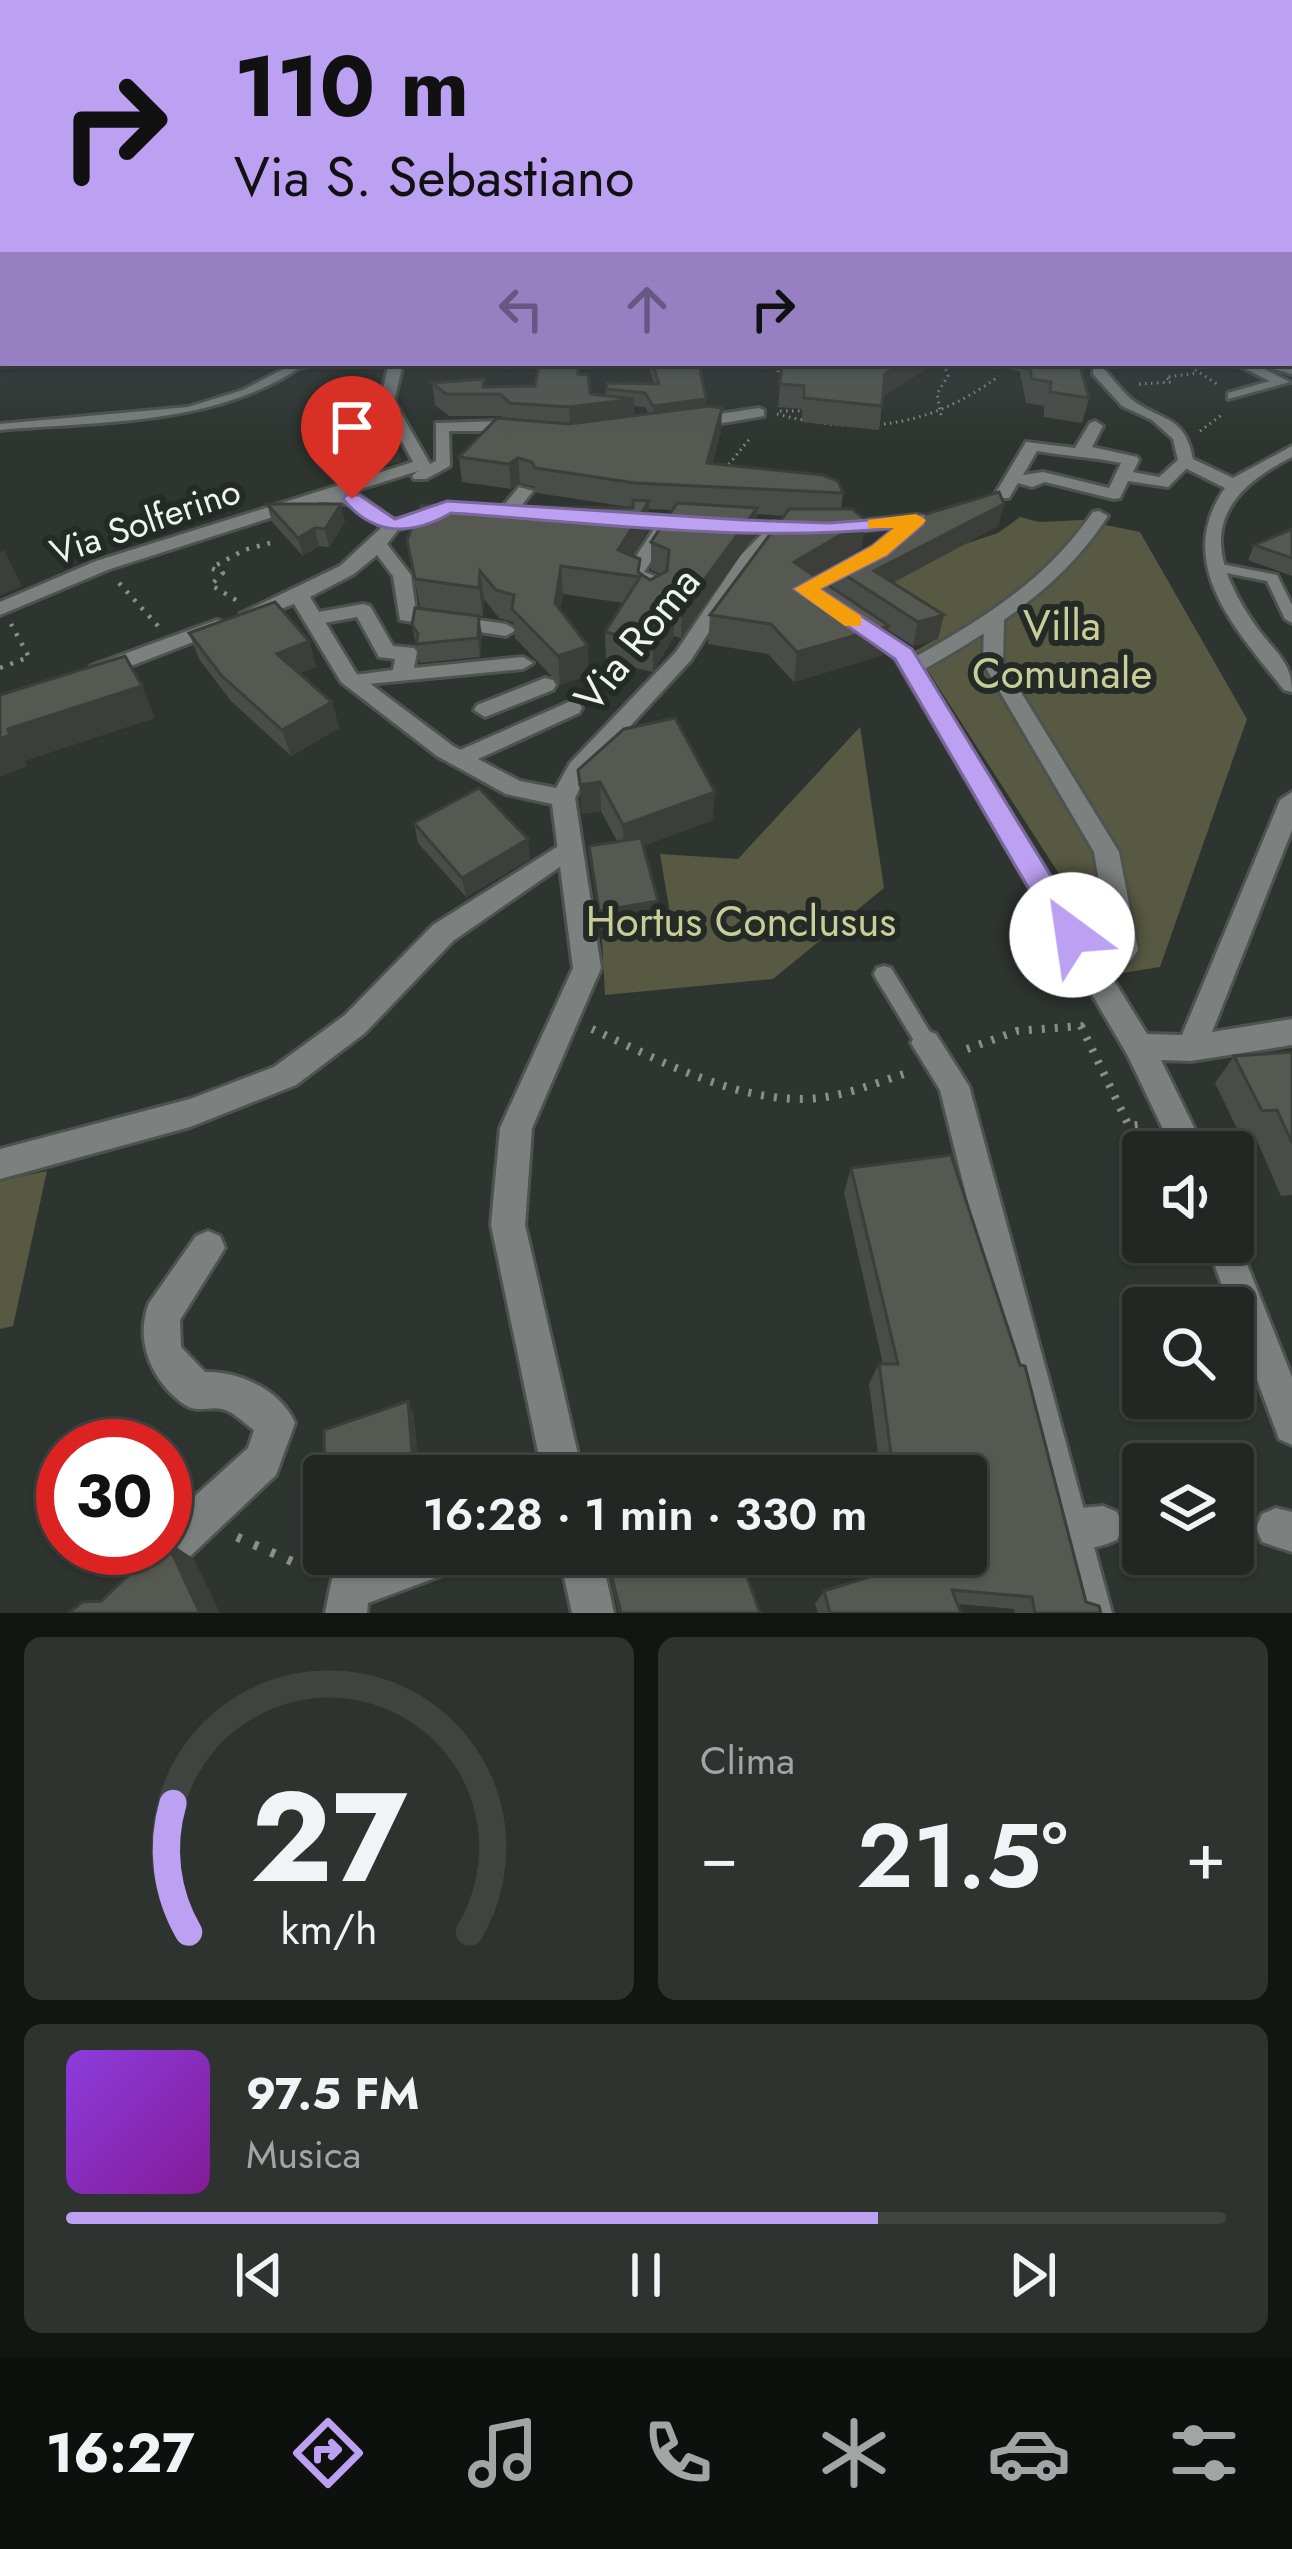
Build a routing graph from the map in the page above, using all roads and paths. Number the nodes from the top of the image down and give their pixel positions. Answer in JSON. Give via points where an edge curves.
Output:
{"nodes":[{"id":1,"x":296,"y":366,"type":"edge"},
{"id":2,"x":396,"y":366,"type":"edge"},
{"id":3,"x":781,"y":366,"type":"edge"},
{"id":4,"x":945,"y":366,"type":"edge"},
{"id":5,"x":1008,"y":366,"type":"edge"},
{"id":6,"x":1247,"y":366,"type":"edge"},
{"id":7,"x":778,"y":372,"type":"edge"},
{"id":8,"x":1202,"y":373,"type":"dead end"},
{"id":9,"x":1098,"y":376,"type":"joint"},
{"id":10,"x":1233,"y":396,"type":"dead end"},
{"id":11,"x":813,"y":411,"type":"edge"},
{"id":12,"x":941,"y":415,"type":"junction"},
{"id":13,"x":759,"y":420,"type":"joint"},
{"id":14,"x":666,"y":426,"type":"edge"},
{"id":15,"x":1095,"y":426,"type":"dead end"},
{"id":16,"x":0,"y":427,"type":"edge"},
{"id":17,"x":526,"y":436,"type":"edge"},
{"id":18,"x":1082,"y":450,"type":"junction"},
{"id":19,"x":1292,"y":451,"type":"edge"},
{"id":20,"x":1185,"y":462,"type":"junction"},
{"id":21,"x":725,"y":470,"type":"edge"},
{"id":22,"x":420,"y":476,"type":"junction"},
{"id":23,"x":1123,"y":476,"type":"junction"},
{"id":24,"x":1013,"y":477,"type":"junction"},
{"id":25,"x":1234,"y":486,"type":"junction"},
{"id":26,"x":525,"y":491,"type":"dead end"},
{"id":27,"x":1003,"y":494,"type":"edge"},
{"id":28,"x":352,"y":499,"type":"junction"},
{"id":29,"x":312,"y":500,"type":"junction"},
{"id":30,"x":531,"y":512,"type":"edge"},
{"id":31,"x":1099,"y":516,"type":"dead end"},
{"id":32,"x":599,"y":517,"type":"edge"},
{"id":33,"x":668,"y":521,"type":"junction"},
{"id":34,"x":392,"y":526,"type":"junction"},
{"id":35,"x":796,"y":527,"type":"junction"},
{"id":36,"x":270,"y":543,"type":"dead end"},
{"id":37,"x":379,"y":546,"type":"junction"},
{"id":38,"x":879,"y":550,"type":"edge"},
{"id":39,"x":103,"y":565,"type":"junction"},
{"id":40,"x":1216,"y":567,"type":"junction"},
{"id":41,"x":300,"y":597,"type":"junction"},
{"id":42,"x":652,"y":598,"type":"edge"},
{"id":43,"x":1,"y":608,"type":"edge"},
{"id":44,"x":254,"y":612,"type":"junction"},
{"id":45,"x":844,"y":615,"type":"edge"},
{"id":46,"x":314,"y":619,"type":"junction"},
{"id":47,"x":1292,"y":619,"type":"edge"},
{"id":48,"x":994,"y":620,"type":"junction"},
{"id":49,"x":506,"y":630,"type":"dead end"},
{"id":50,"x":173,"y":643,"type":"junction"},
{"id":51,"x":523,"y":663,"type":"dead end"},
{"id":52,"x":0,"y":668,"type":"edge"},
{"id":53,"x":912,"y":668,"type":"junction"},
{"id":54,"x":402,"y":676,"type":"junction"},
{"id":55,"x":353,"y":681,"type":"junction"},
{"id":56,"x":67,"y":683,"type":"edge"},
{"id":57,"x":545,"y":685,"type":"dead end"},
{"id":58,"x":1292,"y":685,"type":"edge"},
{"id":59,"x":571,"y":708,"type":"dead end"},
{"id":60,"x":485,"y":710,"type":"dead end"},
{"id":61,"x":459,"y":759,"type":"junction"},
{"id":62,"x":563,"y":798,"type":"junction"},
{"id":63,"x":1292,"y":800,"type":"edge"},
{"id":64,"x":568,"y":849,"type":"junction"},
{"id":65,"x":1094,"y":973,"type":"junction"},
{"id":66,"x":884,"y":974,"type":"dead end"},
{"id":67,"x":564,"y":1016,"type":"junction"},
{"id":68,"x":1292,"y":1032,"type":"edge"},
{"id":69,"x":1139,"y":1047,"type":"junction"},
{"id":70,"x":1191,"y":1048,"type":"junction"},
{"id":71,"x":933,"y":1053,"type":"junction"},
{"id":72,"x":1145,"y":1124,"type":"dead end"},
{"id":73,"x":1180,"y":1131,"type":"edge"},
{"id":74,"x":0,"y":1164,"type":"edge"},
{"id":75,"x":208,"y":1248,"type":"dead end"},
{"id":76,"x":1231,"y":1263,"type":"edge"},
{"id":77,"x":1292,"y":1426,"type":"edge"},
{"id":78,"x":558,"y":1455,"type":"edge"},
{"id":79,"x":192,"y":1526,"type":"edge"},
{"id":80,"x":192,"y":1528,"type":"edge"},
{"id":81,"x":140,"y":1575,"type":"edge"},
{"id":82,"x":401,"y":1575,"type":"edge"},
{"id":83,"x":585,"y":1575,"type":"edge"},
{"id":84,"x":117,"y":1597,"type":"edge"},
{"id":85,"x":347,"y":1601,"type":"edge"},
{"id":86,"x":593,"y":1613,"type":"edge"},
{"id":87,"x":1090,"y":1613,"type":"edge"}],
"edges":[{"from":1,"to":16,"type":"lane","via":[[189,410]]},
{"from":2,"to":29,"type":"street","via":[[387,401],[422,464]]},
{"from":3,"to":7,"type":"path"},
{"from":4,"to":12,"type":"path","via":[[935,400]]},
{"from":5,"to":12,"type":"path"},
{"from":6,"to":10,"type":"street","via":[[1283,382]]},
{"from":8,"to":9,"type":"path","via":[[1166,377],[1171,382]]},
{"from":9,"to":20,"type":"street","via":[[1181,437]]},
{"from":11,"to":12,"type":"path","via":[[766,411],[882,431]]},
{"from":13,"to":14,"type":"street"},
{"from":13,"to":21,"type":"path"},
{"from":15,"to":18,"type":"street"},
{"from":17,"to":22,"type":"street","via":[[503,434],[502,426],[441,426],[444,463]]},
{"from":18,"to":23,"type":"street","via":[[1130,460]]},
{"from":18,"to":24,"type":"street","via":[[1032,445]]},
{"from":19,"to":25,"type":"street"},
{"from":20,"to":23,"type":"street","via":[[1162,483]]},
{"from":20,"to":25,"type":"street"},
{"from":22,"to":28,"type":"street"},
{"from":22,"to":34,"type":"street","via":[[441,486],[451,507]]},
{"from":23,"to":24,"type":"street","via":[[1114,494]]},
{"from":24,"to":27,"type":"street"},
{"from":25,"to":40,"type":"street","via":[[1214,522]]},
{"from":26,"to":30,"type":"street","via":[[499,510]]},
{"from":28,"to":29,"type":"street"},
{"from":28,"to":34,"type":"street"},
{"from":29,"to":39,"type":"street","name":"Via Solferino"},
{"from":31,"to":48,"type":"street","via":[[1046,584]]},
{"from":32,"to":33,"type":"street"},
{"from":33,"to":35,"type":"street"},
{"from":33,"to":42,"type":"street","via":[[632,576],[656,580]]},
{"from":34,"to":37,"type":"street"},
{"from":35,"to":38,"type":"street","via":[[926,518]]},
{"from":35,"to":62,"type":"street","name":"Via Roma","via":[[748,559],[683,656],[578,770]]},
{"from":36,"to":44,"type":"path","via":[[211,568],[223,573],[212,585]]},
{"from":37,"to":41,"type":"street"},
{"from":37,"to":49,"type":"street","via":[[403,575],[406,616]]},
{"from":39,"to":43,"type":"street","name":"Via Solferino"},
{"from":39,"to":50,"type":"path"},
{"from":40,"to":47,"type":"lane","via":[[1272,578]]},
{"from":40,"to":58,"type":"street","via":[[1234,611]]},
{"from":41,"to":44,"type":"street"},
{"from":41,"to":46,"type":"street"},
{"from":43,"to":52,"type":"path","via":[[29,657]]},
{"from":44,"to":50,"type":"street"},
{"from":45,"to":53,"type":"street","via":[[904,654]]},
{"from":46,"to":54,"type":"street","via":[[363,610],[386,653],[406,652]]},
{"from":46,"to":55,"type":"street"},
{"from":48,"to":53,"type":"street"},
{"from":48,"to":65,"type":"street","via":[[994,663],[1106,852],[1124,950]]},
{"from":50,"to":56,"type":"street"},
{"from":51,"to":54,"type":"street"},
{"from":53,"to":65,"type":"street"},
{"from":54,"to":55,"type":"street"},
{"from":55,"to":61,"type":"street"},
{"from":57,"to":60,"type":"street"},
{"from":59,"to":61,"type":"street"},
{"from":61,"to":62,"type":"street","via":[[514,788]]},
{"from":62,"to":64,"type":"street"},
{"from":63,"to":70,"type":"street"},
{"from":64,"to":67,"type":"street","via":[[587,968]]},
{"from":64,"to":74,"type":"street","via":[[442,933],[355,1024],[285,1076],[190,1113]]},
{"from":65,"to":69,"type":"street"},
{"from":66,"to":71,"type":"lane"},
{"from":67,"to":71,"type":"path","via":[[658,1059],[801,1099],[838,1094]]},
{"from":67,"to":78,"type":"street","via":[[516,1128],[508,1225]]},
{"from":68,"to":70,"type":"street"},
{"from":69,"to":70,"type":"street"},
{"from":69,"to":73,"type":"street"},
{"from":71,"to":72,"type":"path","via":[[1017,1031],[1081,1026],[1129,1126]]},
{"from":71,"to":87,"type":"street","via":[[955,1086],[1086,1527]]},
{"from":75,"to":79,"type":"street","via":[[162,1316],[163,1354],[197,1391],[230,1390],[276,1423],[262,1461]]},
{"from":76,"to":77,"type":"street"},
{"from":80,"to":85,"type":"path","via":[[251,1539]]},
{"from":81,"to":84,"type":"street"},
{"from":82,"to":85,"type":"street"},
{"from":83,"to":86,"type":"street"}]}
